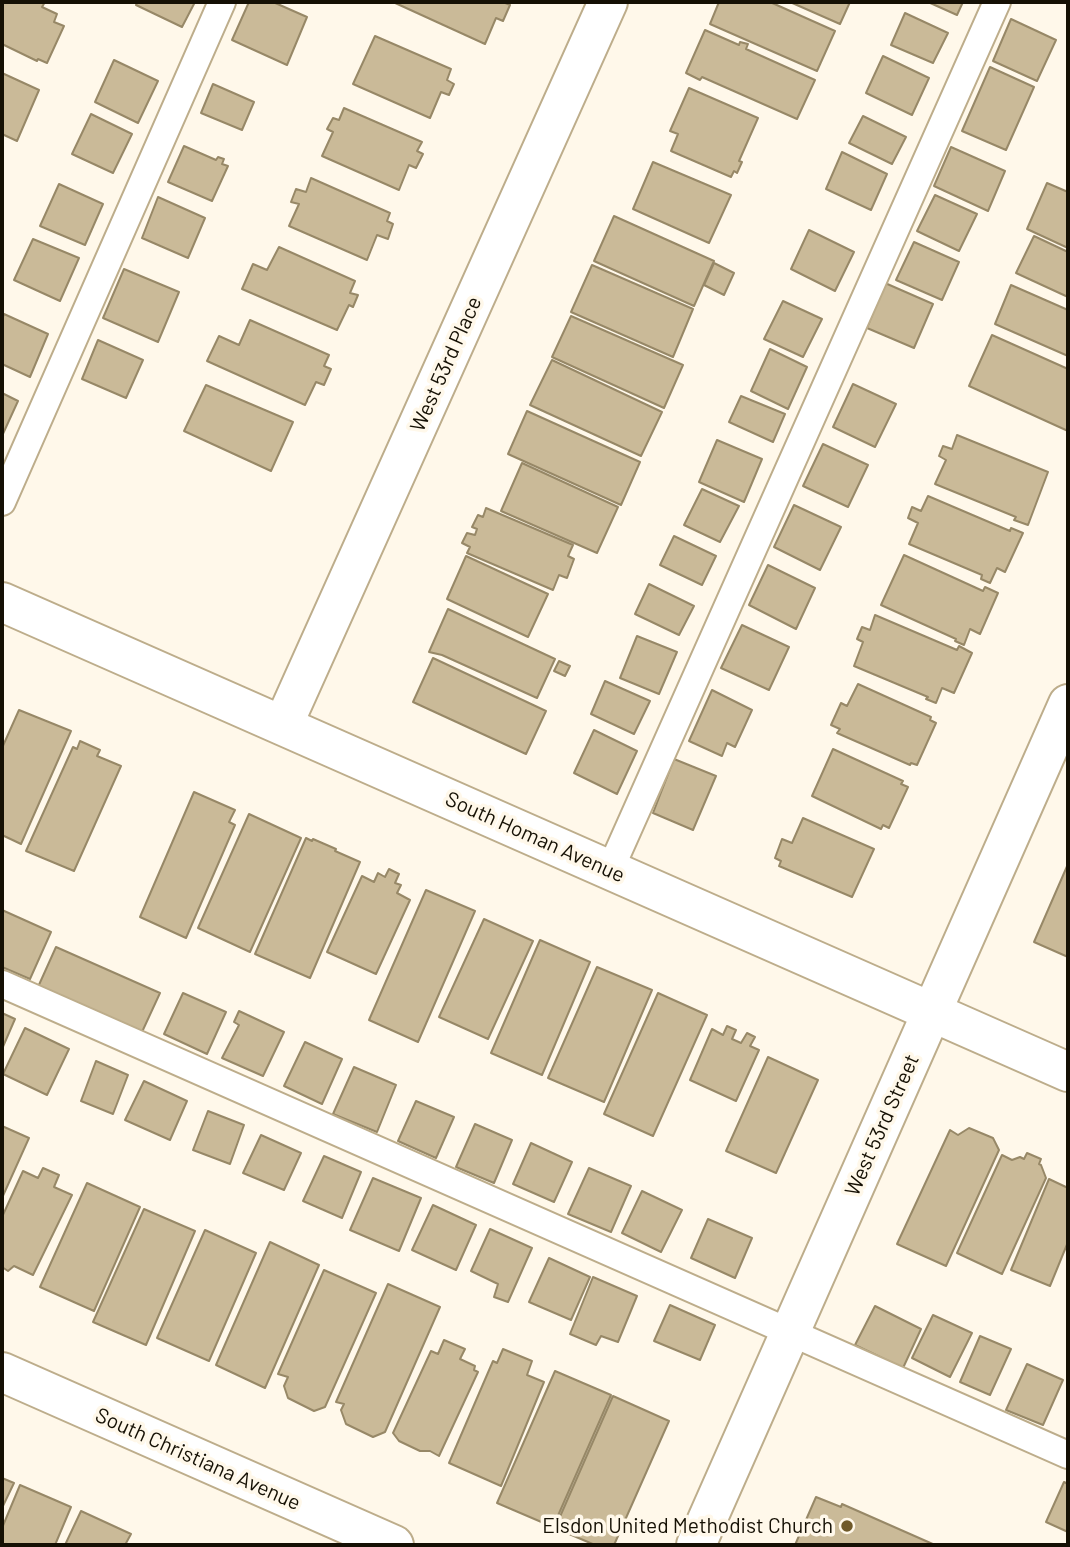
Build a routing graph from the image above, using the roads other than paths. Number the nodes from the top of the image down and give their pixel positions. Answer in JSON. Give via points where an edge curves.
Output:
{"nodes":[{"id":1,"x":222,"y":2,"type":"edge"},
{"id":2,"x":608,"y":2,"type":"edge"},
{"id":3,"x":997,"y":2,"type":"edge"},
{"id":4,"x":2,"y":502,"type":"edge"},
{"id":5,"x":2,"y":602,"type":"edge"},
{"id":6,"x":1068,"y":704,"type":"edge"},
{"id":7,"x":283,"y":725,"type":"junction"},
{"id":8,"x":610,"y":870,"type":"junction"},
{"id":9,"x":2,"y":984,"type":"edge"},
{"id":10,"x":932,"y":1012,"type":"junction"},
{"id":11,"x":1068,"y":1072,"type":"edge"},
{"id":12,"x":790,"y":1333,"type":"junction"},
{"id":13,"x":2,"y":1372,"type":"edge"},
{"id":14,"x":1068,"y":1455,"type":"edge"},
{"id":15,"x":394,"y":1545,"type":"edge"},
{"id":16,"x":696,"y":1545,"type":"edge"}],
"edges":[{"from":1,"to":4,"type":"lane"},
{"from":2,"to":7,"type":"street","name":"West 53rd Place"},
{"from":3,"to":8,"type":"lane"},
{"from":5,"to":7,"type":"street","name":"South Homan Avenue"},
{"from":6,"to":10,"type":"street","name":"West 53rd Street"},
{"from":7,"to":8,"type":"street","name":"South Homan Avenue"},
{"from":8,"to":10,"type":"street","name":"South Homan Avenue"},
{"from":9,"to":12,"type":"lane"},
{"from":10,"to":11,"type":"street","name":"South Homan Avenue"},
{"from":10,"to":12,"type":"street","name":"West 53rd Street"},
{"from":12,"to":14,"type":"lane"},
{"from":12,"to":16,"type":"street","name":"West 53rd Street"},
{"from":13,"to":15,"type":"street","name":"South Christiana Avenue"}]}
